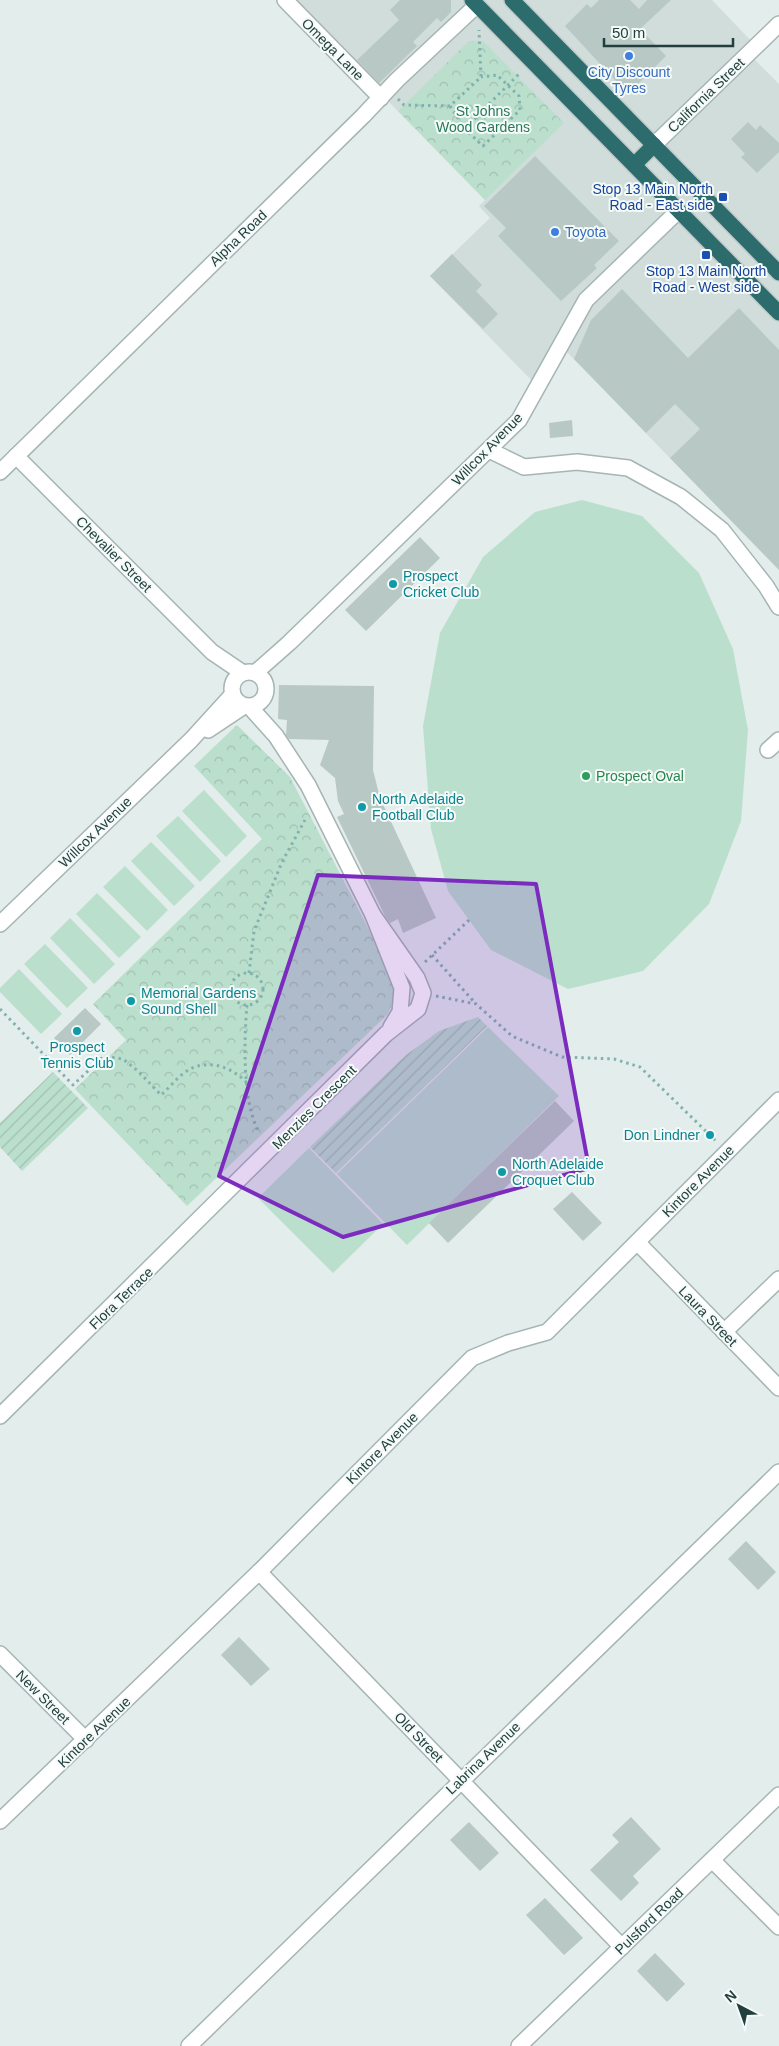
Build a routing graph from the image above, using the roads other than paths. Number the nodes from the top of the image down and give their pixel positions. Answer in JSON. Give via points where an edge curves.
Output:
{"nodes":[{"id":1,"x":285,"y":0,"type":"edge"},
{"id":2,"x":512,"y":0,"type":"edge"},
{"id":3,"x":477,"y":2,"type":"edge"},
{"id":4,"x":779,"y":24,"type":"edge"},
{"id":5,"x":385,"y":94,"type":"junction"},
{"id":6,"x":654,"y":145,"type":"junction"},
{"id":7,"x":634,"y":165,"type":"junction"},
{"id":8,"x":678,"y":211,"type":"junction"},
{"id":9,"x":779,"y":273,"type":"edge"},
{"id":10,"x":779,"y":313,"type":"edge"},
{"id":11,"x":489,"y":450,"type":"junction"},
{"id":12,"x":16,"y":456,"type":"junction"},
{"id":13,"x":0,"y":472,"type":"edge"},
{"id":14,"x":779,"y":607,"type":"edge"},
{"id":15,"x":289,"y":643,"type":"junction"},
{"id":16,"x":240,"y":681,"type":"junction"},
{"id":17,"x":265,"y":690,"type":"junction"},
{"id":18,"x":247,"y":707,"type":"junction"},
{"id":19,"x":276,"y":736,"type":"junction"},
{"id":20,"x":191,"y":740,"type":"junction"},
{"id":21,"x":373,"y":915,"type":"junction"},
{"id":22,"x":0,"y":924,"type":"edge"},
{"id":23,"x":386,"y":1034,"type":"junction"},
{"id":24,"x":779,"y":1100,"type":"edge"},
{"id":25,"x":242,"y":1179,"type":"joint"},
{"id":26,"x":638,"y":1243,"type":"junction"},
{"id":27,"x":779,"y":1279,"type":"edge"},
{"id":28,"x":724,"y":1332,"type":"junction"},
{"id":29,"x":779,"y":1388,"type":"edge"},
{"id":30,"x":0,"y":1416,"type":"edge"},
{"id":31,"x":779,"y":1472,"type":"edge"},
{"id":32,"x":259,"y":1572,"type":"junction"},
{"id":33,"x":0,"y":1654,"type":"edge"},
{"id":34,"x":86,"y":1740,"type":"junction"},
{"id":35,"x":461,"y":1780,"type":"junction"},
{"id":36,"x":779,"y":1796,"type":"edge"},
{"id":37,"x":0,"y":1821,"type":"edge"},
{"id":38,"x":713,"y":1861,"type":"junction"},
{"id":39,"x":779,"y":1927,"type":"edge"},
{"id":40,"x":622,"y":1947,"type":"junction"},
{"id":41,"x":189,"y":2046,"type":"edge"},
{"id":42,"x":519,"y":2046,"type":"edge"}],
"edges":[{"from":1,"to":5,"type":"street","name":"Omega Lane"},
{"from":2,"to":6,"type":"highway"},
{"from":3,"to":5,"type":"street","name":"Alpha Road"},
{"from":3,"to":7,"type":"highway"},
{"from":4,"to":6,"type":"street","name":"California Street"},
{"from":5,"to":12,"type":"street","name":"Alpha Road"},
{"from":6,"to":7,"type":"highway"},
{"from":6,"to":9,"type":"highway"},
{"from":7,"to":8,"type":"highway"},
{"from":8,"to":10,"type":"highway"},
{"from":8,"to":11,"type":"street","name":"Willcox Avenue","via":[[586,300],[519,420]]},
{"from":11,"to":14,"type":"street","via":[[524,467],[577,462],[628,468],[681,497],[722,530]]},
{"from":11,"to":15,"type":"street","name":"Willcox Avenue"},
{"from":12,"to":13,"type":"street","name":"Alpha Road"},
{"from":12,"to":16,"type":"street","name":"Chevalier Street"},
{"from":15,"to":16,"type":"street","name":"Willcox Avenue"},
{"from":15,"to":17,"type":"street","name":"Willcox Avenue"},
{"from":16,"to":17,"type":"street"},
{"from":16,"to":18,"type":"street","name":"Menzies Crescent","via":[[239,704]]},
{"from":16,"to":20,"type":"street","name":"Willcox Avenue"},
{"from":17,"to":18,"type":"street","name":"Willcox Avenue","via":[[261,702]]},
{"from":17,"to":19,"type":"street","name":"Menzies Crescent"},
{"from":18,"to":19,"type":"street","name":"Menzies Crescent"},
{"from":18,"to":20,"type":"street","name":"Willcox Avenue"},
{"from":19,"to":21,"type":"street","name":"Menzies Crescent","via":[[308,785]]},
{"from":20,"to":22,"type":"street","name":"Willcox Avenue"},
{"from":21,"to":23,"type":"street","name":"Menzies Crescent","via":[[402,988],[400,1012]]},
{"from":21,"to":23,"type":"street","name":"Menzies Crescent","via":[[414,973],[423,993],[418,1009]]},
{"from":23,"to":25,"type":"street","name":"Menzies Crescent"},
{"from":24,"to":26,"type":"street","name":"Kintore Avenue"},
{"from":25,"to":30,"type":"street","name":"Flora Terrace"},
{"from":26,"to":28,"type":"street","name":"Laura Street"},
{"from":26,"to":32,"type":"street","name":"Kintore Avenue","via":[[547,1332],[472,1358]]},
{"from":27,"to":28,"type":"street"},
{"from":28,"to":29,"type":"street","name":"Laura Street"},
{"from":31,"to":35,"type":"street","name":"Labrina Avenue"},
{"from":32,"to":34,"type":"street","name":"Kintore Avenue"},
{"from":32,"to":35,"type":"street","name":"Old Street"},
{"from":33,"to":34,"type":"street","name":"New Street"},
{"from":34,"to":37,"type":"street","name":"Kintore Avenue"},
{"from":35,"to":40,"type":"street","name":"Old Street"},
{"from":35,"to":41,"type":"street","name":"Labrina Avenue"},
{"from":36,"to":38,"type":"street","name":"Pulsford Road"},
{"from":38,"to":39,"type":"street"},
{"from":38,"to":40,"type":"street","name":"Pulsford Road"},
{"from":40,"to":42,"type":"street","name":"Pulsford Road"}]}
